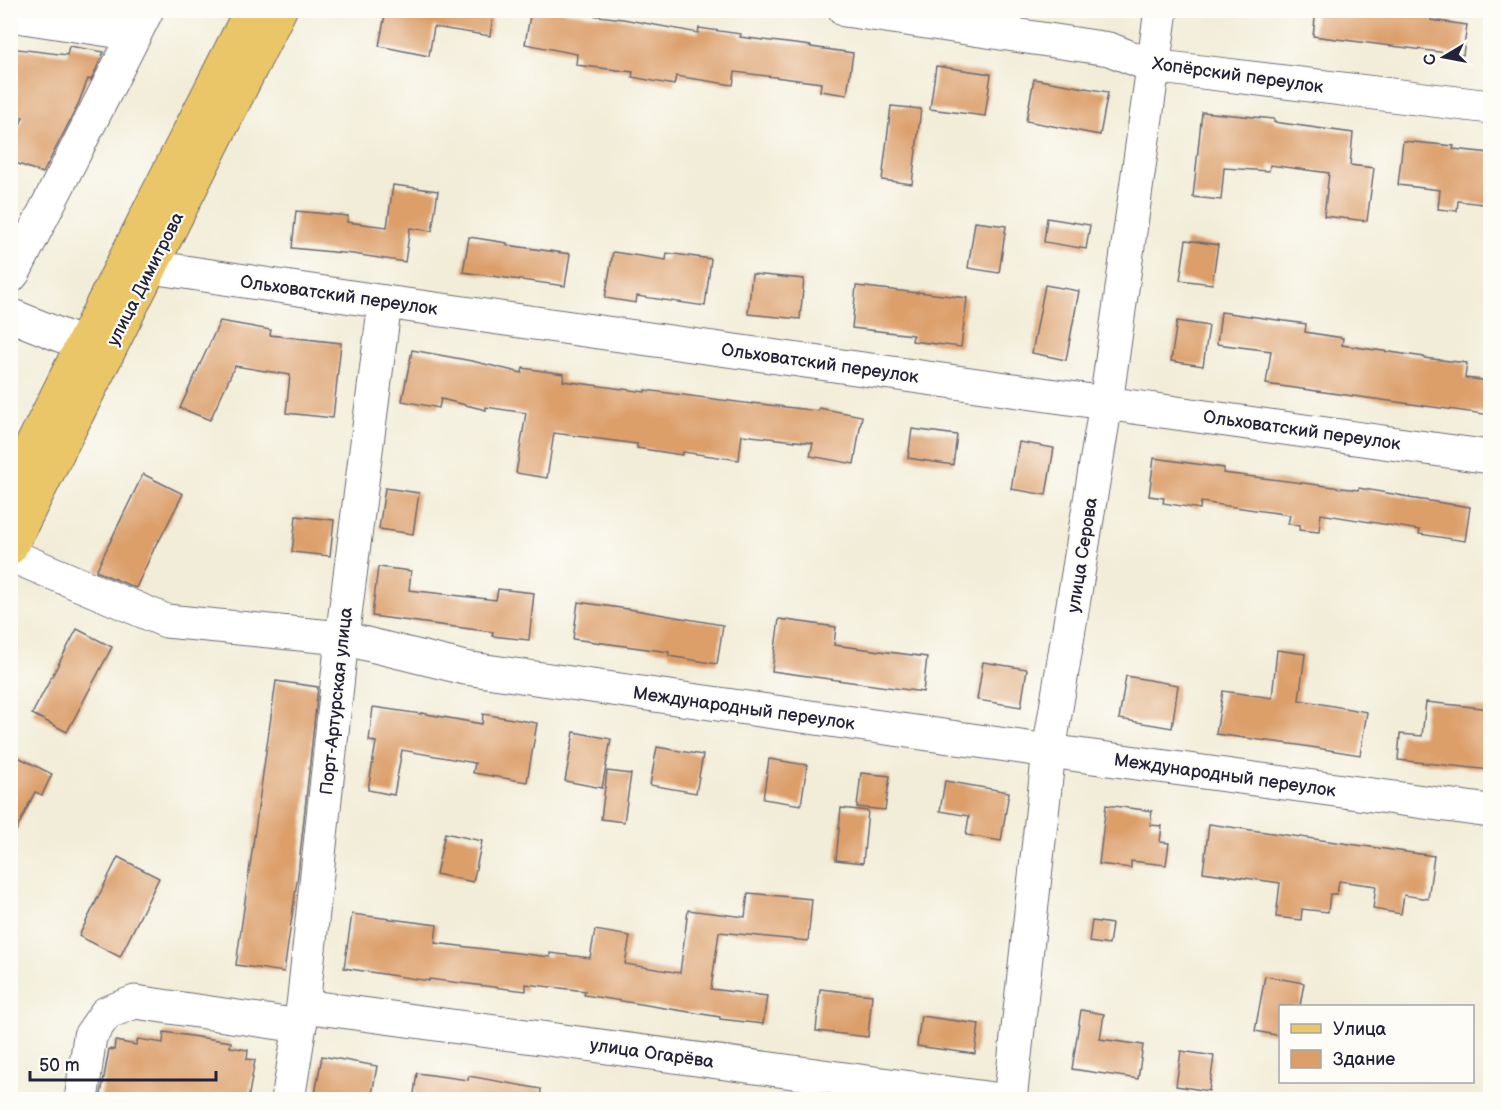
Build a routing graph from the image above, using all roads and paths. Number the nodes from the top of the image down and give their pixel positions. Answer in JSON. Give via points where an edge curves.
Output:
{"nodes":[{"id":1,"x":251,"y":10,"type":"edge"},
{"id":2,"x":280,"y":10,"type":"edge"},
{"id":3,"x":845,"y":10,"type":"edge"},
{"id":4,"x":1161,"y":10,"type":"edge"},
{"id":5,"x":10,"y":15,"type":"edge"},
{"id":6,"x":141,"y":22,"type":"edge"},
{"id":7,"x":1152,"y":66,"type":"junction"},
{"id":8,"x":1491,"y":107,"type":"edge"},
{"id":9,"x":151,"y":267,"type":"junction"},
{"id":10,"x":10,"y":277,"type":"edge"},
{"id":11,"x":385,"y":302,"type":"junction"},
{"id":12,"x":10,"y":315,"type":"edge"},
{"id":13,"x":82,"y":344,"type":"junction"},
{"id":14,"x":1106,"y":403,"type":"junction"},
{"id":15,"x":1491,"y":456,"type":"edge"},
{"id":16,"x":10,"y":489,"type":"edge"},
{"id":17,"x":10,"y":549,"type":"edge"},
{"id":18,"x":10,"y":555,"type":"edge"},
{"id":19,"x":342,"y":638,"type":"junction"},
{"id":20,"x":1049,"y":751,"type":"junction"},
{"id":21,"x":1491,"y":811,"type":"edge"},
{"id":22,"x":301,"y":1016,"type":"junction"},
{"id":23,"x":81,"y":1100,"type":"edge"},
{"id":24,"x":288,"y":1100,"type":"edge"},
{"id":25,"x":1001,"y":1100,"type":"edge"},
{"id":26,"x":1010,"y":1100,"type":"edge"}],
"edges":[{"from":1,"to":13,"type":"main road","name":"улица Димитрова"},
{"from":2,"to":9,"type":"main road","name":"улица Димитрова"},
{"from":3,"to":7,"type":"street","name":"Хопёрский переулок","via":[[1108,49]]},
{"from":4,"to":7,"type":"street","name":"улица Серова"},
{"from":5,"to":6,"type":"street"},
{"from":6,"to":10,"type":"street"},
{"from":7,"to":8,"type":"street","name":"Хопёрский переулок"},
{"from":7,"to":14,"type":"street","name":"улица Серова"},
{"from":9,"to":11,"type":"street","name":"Ольховатский переулок"},
{"from":9,"to":17,"type":"main road","name":"улица Димитрова"},
{"from":11,"to":14,"type":"street","name":"Ольховатский переулок"},
{"from":11,"to":19,"type":"street","name":"Порт-Артурская улица"},
{"from":12,"to":13,"type":"street"},
{"from":13,"to":16,"type":"main road","name":"улица Димитрова"},
{"from":14,"to":15,"type":"street","name":"Ольховатский переулок"},
{"from":14,"to":20,"type":"street","name":"улица Серова"},
{"from":18,"to":19,"type":"street","name":"Международный переулок","via":[[166,621]]},
{"from":19,"to":20,"type":"street","name":"Международный переулок","via":[[465,668]]},
{"from":19,"to":22,"type":"street","name":"Порт-Артурская улица"},
{"from":20,"to":21,"type":"street","name":"Международный переулок"},
{"from":20,"to":26,"type":"street","name":"улица Серова"},
{"from":22,"to":23,"type":"street","name":"улица Огарёва","via":[[135,1002],[106,1014],[90,1036]]},
{"from":22,"to":24,"type":"street","name":"Порт-Артурская улица"},
{"from":22,"to":25,"type":"street","name":"улица Огарёва"}]}
